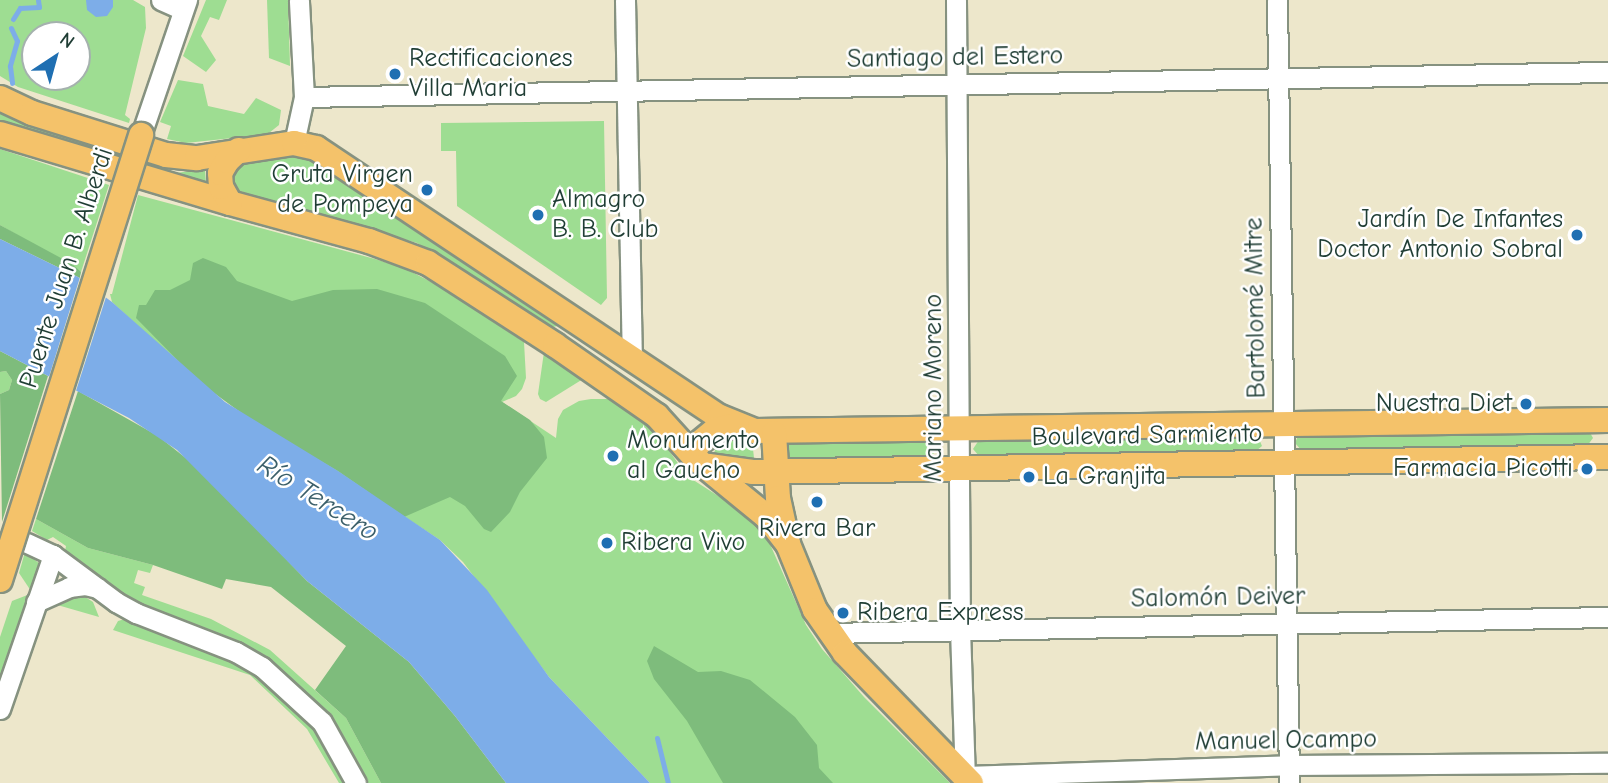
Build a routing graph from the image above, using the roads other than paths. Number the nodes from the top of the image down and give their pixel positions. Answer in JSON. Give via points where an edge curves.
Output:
{"nodes":[{"id":1,"x":161,"y":0,"type":"edge"},
{"id":2,"x":299,"y":0,"type":"edge"},
{"id":3,"x":625,"y":0,"type":"edge"},
{"id":4,"x":956,"y":0,"type":"edge"},
{"id":5,"x":1278,"y":0,"type":"edge"},
{"id":6,"x":185,"y":5,"type":"edge"},
{"id":7,"x":1608,"y":72,"type":"edge"},
{"id":8,"x":1279,"y":76,"type":"junction"},
{"id":9,"x":958,"y":84,"type":"junction"},
{"id":10,"x":628,"y":92,"type":"junction"},
{"id":11,"x":304,"y":97,"type":"junction"},
{"id":12,"x":0,"y":98,"type":"edge"},
{"id":13,"x":0,"y":134,"type":"edge"},
{"id":14,"x":141,"y":135,"type":"joint"},
{"id":15,"x":294,"y":143,"type":"junction"},
{"id":16,"x":239,"y":150,"type":"junction"},
{"id":17,"x":230,"y":203,"type":"junction"},
{"id":18,"x":573,"y":317,"type":"junction"},
{"id":19,"x":555,"y":345,"type":"junction"},
{"id":20,"x":632,"y":357,"type":"junction"},
{"id":21,"x":1608,"y":420,"type":"edge"},
{"id":22,"x":736,"y":425,"type":"junction"},
{"id":23,"x":1284,"y":425,"type":"junction"},
{"id":24,"x":961,"y":430,"type":"junction"},
{"id":25,"x":774,"y":433,"type":"junction"},
{"id":26,"x":1608,"y":457,"type":"edge"},
{"id":27,"x":699,"y":460,"type":"junction"},
{"id":28,"x":1284,"y":464,"type":"junction"},
{"id":29,"x":961,"y":468,"type":"junction"},
{"id":30,"x":775,"y":471,"type":"junction"},
{"id":31,"x":27,"y":543,"type":"dead end"},
{"id":32,"x":788,"y":544,"type":"junction"},
{"id":33,"x":53,"y":555,"type":"junction"},
{"id":34,"x":0,"y":580,"type":"edge"},
{"id":35,"x":98,"y":588,"type":"junction"},
{"id":36,"x":36,"y":602,"type":"junction"},
{"id":37,"x":1608,"y":617,"type":"edge"},
{"id":38,"x":1287,"y":622,"type":"junction"},
{"id":39,"x":960,"y":629,"type":"junction"},
{"id":40,"x":829,"y":633,"type":"junction"},
{"id":41,"x":0,"y":709,"type":"edge"},
{"id":42,"x":1608,"y":763,"type":"edge"},
{"id":43,"x":1289,"y":774,"type":"edge"},
{"id":44,"x":968,"y":780,"type":"edge"},
{"id":45,"x":356,"y":783,"type":"edge"}],
"edges":[{"from":1,"to":6,"type":"street"},
{"from":2,"to":11,"type":"street"},
{"from":3,"to":10,"type":"street"},
{"from":4,"to":9,"type":"street","name":"Mariano Moreno"},
{"from":5,"to":8,"type":"street","name":"Bartolomé Mitre"},
{"from":6,"to":14,"type":"street"},
{"from":7,"to":8,"type":"street","name":"Santiago del Estero"},
{"from":8,"to":9,"type":"street","name":"Santiago del Estero"},
{"from":8,"to":23,"type":"street","name":"Bartolomé Mitre"},
{"from":9,"to":10,"type":"street","name":"Santiago del Estero"},
{"from":9,"to":24,"type":"street","name":"Mariano Moreno"},
{"from":10,"to":11,"type":"street","name":"Santiago del Estero"},
{"from":10,"to":20,"type":"street"},
{"from":11,"to":15,"type":"street"},
{"from":12,"to":16,"type":"main road","via":[[25,111],[166,155],[197,158]]},
{"from":13,"to":17,"type":"main road"},
{"from":14,"to":34,"type":"main road","name":"Puente Juan B. Alberdi","bridge":true},
{"from":15,"to":16,"type":"main road"},
{"from":15,"to":18,"type":"main road","via":[[328,154]]},
{"from":16,"to":17,"type":"main road","via":[[220,173]]},
{"from":17,"to":19,"type":"main road","via":[[412,255]]},
{"from":18,"to":19,"type":"main road"},
{"from":18,"to":20,"type":"main road"},
{"from":19,"to":27,"type":"main road","via":[[657,416]]},
{"from":20,"to":22,"type":"main road"},
{"from":21,"to":23,"type":"main road","name":"Boulevard Sarmiento"},
{"from":22,"to":25,"type":"main road","name":"Boulevard Sarmiento"},
{"from":22,"to":27,"type":"main road","via":[[715,430],[698,444]]},
{"from":23,"to":24,"type":"main road","name":"Boulevard Sarmiento"},
{"from":23,"to":28,"type":"street","name":"Bartolomé Mitre"},
{"from":24,"to":25,"type":"main road","name":"Boulevard Sarmiento"},
{"from":24,"to":29,"type":"street","name":"Mariano Moreno"},
{"from":25,"to":30,"type":"main road"},
{"from":26,"to":28,"type":"main road","name":"Boulevard Sarmiento"},
{"from":27,"to":30,"type":"main road","name":"Boulevard Sarmiento","via":[[736,471]]},
{"from":27,"to":32,"type":"main road","via":[[766,516]]},
{"from":28,"to":29,"type":"main road","name":"Boulevard Sarmiento"},
{"from":28,"to":38,"type":"street","name":"Bartolomé Mitre"},
{"from":29,"to":30,"type":"main road","name":"Boulevard Sarmiento"},
{"from":29,"to":39,"type":"street","name":"Mariano Moreno"},
{"from":30,"to":32,"type":"main road"},
{"from":31,"to":33,"type":"street"},
{"from":32,"to":40,"type":"main road"},
{"from":33,"to":35,"type":"street"},
{"from":33,"to":36,"type":"street"},
{"from":35,"to":36,"type":"street","via":[[69,587]]},
{"from":35,"to":45,"type":"street","via":[[136,613],[236,652],[262,667],[322,722]]},
{"from":36,"to":41,"type":"street"},
{"from":37,"to":38,"type":"street","name":"Salomón Deiver"},
{"from":38,"to":39,"type":"street","name":"Salomón Deiver"},
{"from":38,"to":43,"type":"street","name":"Bartolomé Mitre"},
{"from":39,"to":40,"type":"street","name":"Salomón Deiver"},
{"from":39,"to":44,"type":"street","name":"Mariano Moreno"},
{"from":40,"to":44,"type":"main road"},
{"from":42,"to":43,"type":"street","name":"Manuel Ocampo"},
{"from":43,"to":44,"type":"street","name":"Manuel Ocampo"}]}
